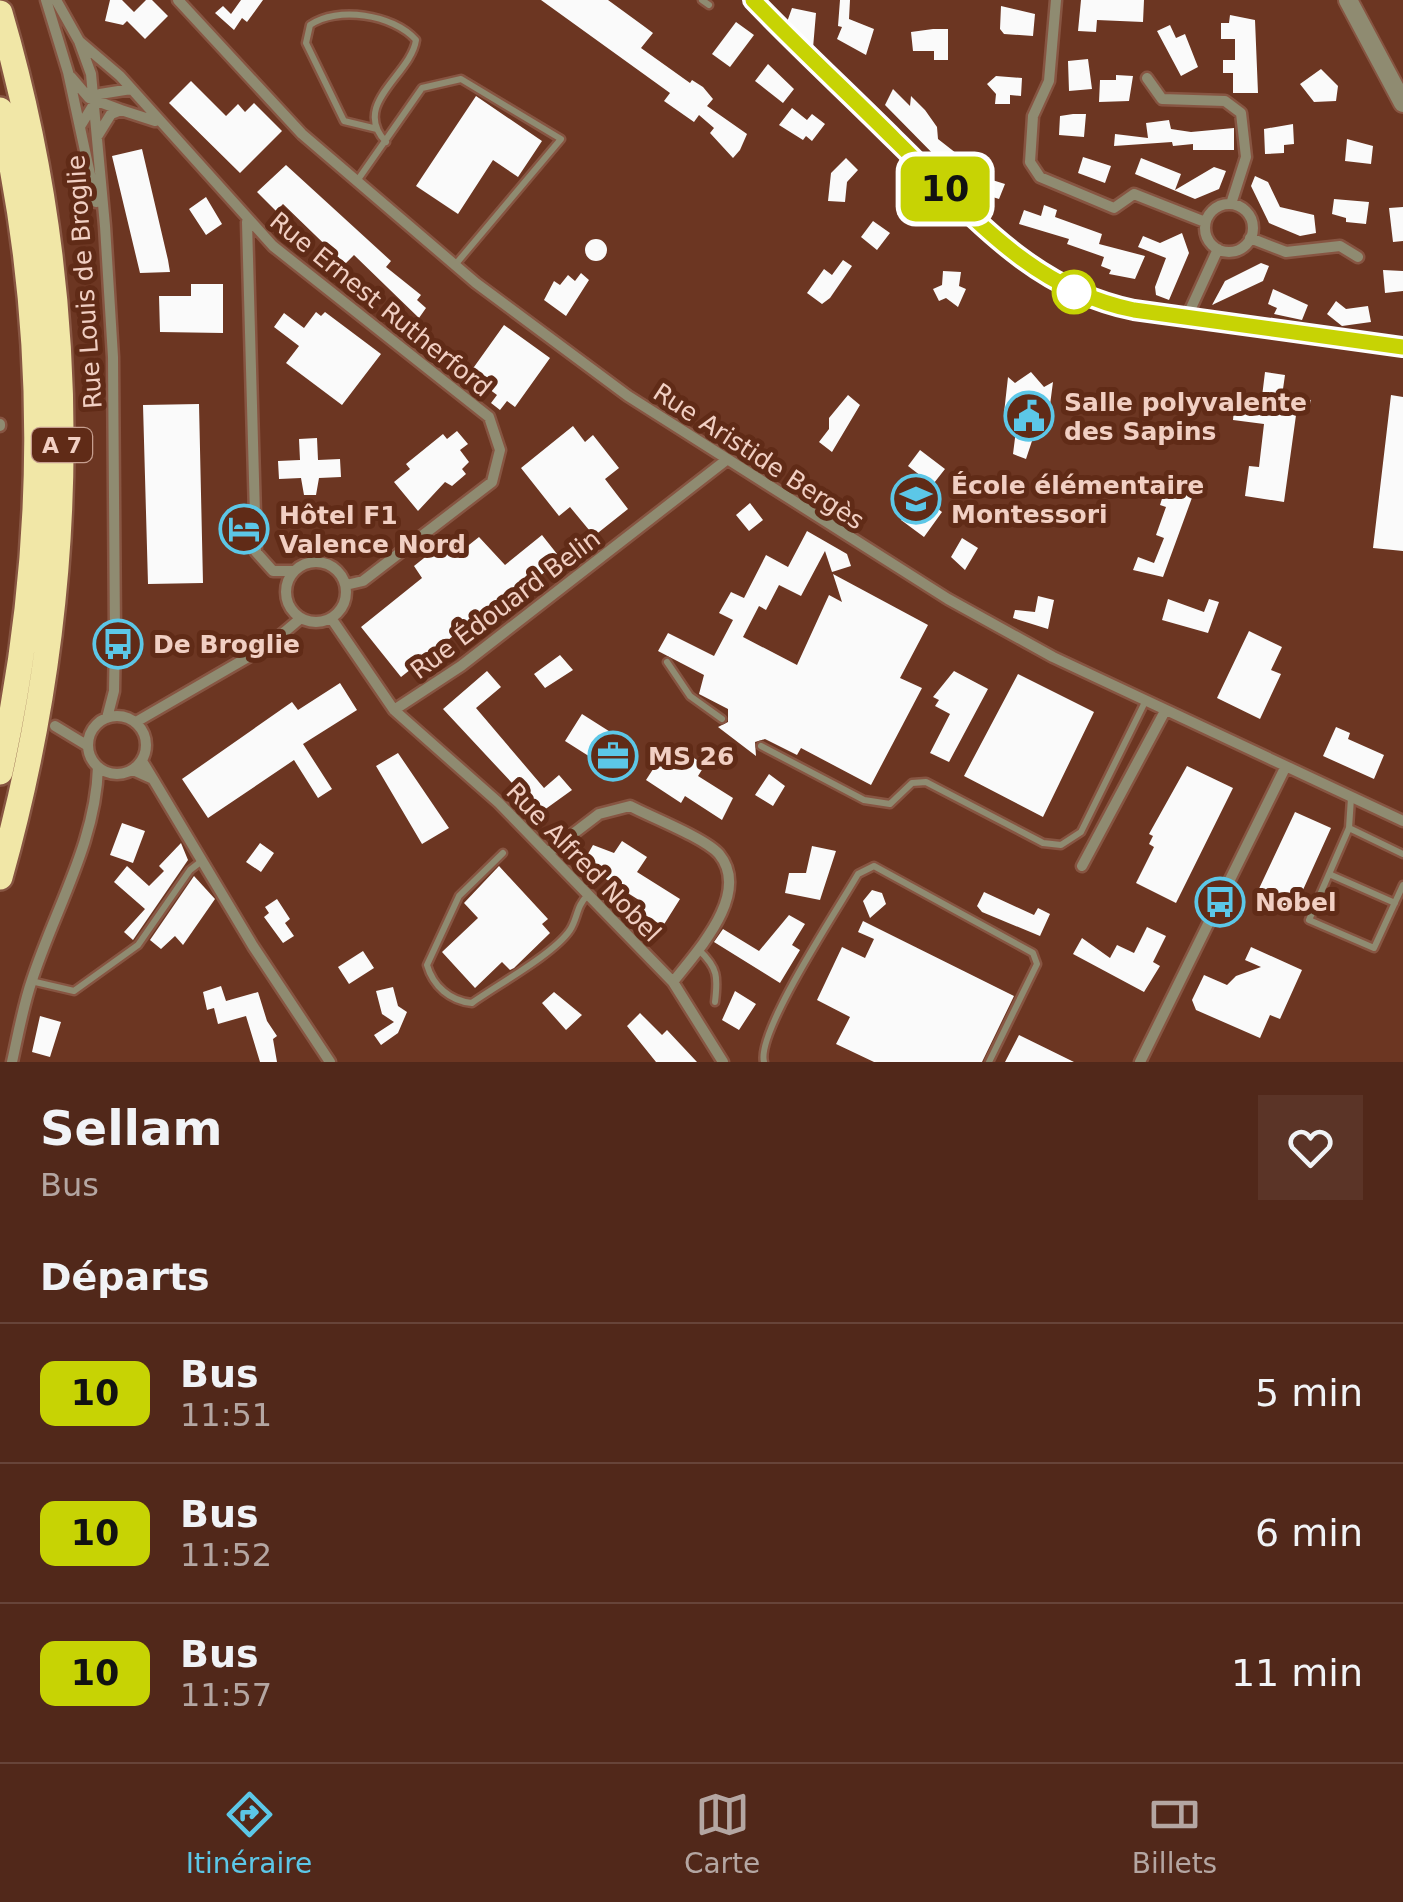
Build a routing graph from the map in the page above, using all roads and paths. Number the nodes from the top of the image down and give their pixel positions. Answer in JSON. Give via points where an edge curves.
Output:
{"nodes":[{"id":1,"x":46,"y":0,"type":"edge"},
{"id":2,"x":56,"y":0,"type":"edge"},
{"id":3,"x":178,"y":0,"type":"edge"},
{"id":4,"x":753,"y":0,"type":"edge"},
{"id":5,"x":1056,"y":0,"type":"edge"},
{"id":6,"x":1348,"y":0,"type":"edge"},
{"id":7,"x":0,"y":13,"type":"edge"},
{"id":8,"x":80,"y":41,"type":"junction"},
{"id":9,"x":68,"y":72,"type":"junction"},
{"id":10,"x":1147,"y":78,"type":"dead end"},
{"id":11,"x":131,"y":89,"type":"junction"},
{"id":12,"x":93,"y":100,"type":"junction"},
{"id":13,"x":1403,"y":103,"type":"edge"},
{"id":14,"x":0,"y":110,"type":"edge"},
{"id":15,"x":121,"y":110,"type":"junction"},
{"id":16,"x":165,"y":126,"type":"junction"},
{"id":17,"x":80,"y":127,"type":"junction"},
{"id":18,"x":376,"y":129,"type":"junction"},
{"id":19,"x":95,"y":141,"type":"junction"},
{"id":20,"x":386,"y":142,"type":"junction"},
{"id":21,"x":357,"y":181,"type":"junction"},
{"id":22,"x":1232,"y":204,"type":"junction"},
{"id":23,"x":247,"y":222,"type":"junction"},
{"id":24,"x":1206,"y":222,"type":"junction"},
{"id":25,"x":104,"y":226,"type":"junction"},
{"id":26,"x":1250,"y":238,"type":"junction"},
{"id":27,"x":1218,"y":249,"type":"junction"},
{"id":28,"x":1358,"y":257,"type":"dead end"},
{"id":29,"x":455,"y":265,"type":"junction"},
{"id":30,"x":1186,"y":318,"type":"junction"},
{"id":31,"x":1403,"y":346,"type":"edge"},
{"id":32,"x":725,"y":460,"type":"junction"},
{"id":33,"x":293,"y":572,"type":"junction"},
{"id":34,"x":346,"y":585,"type":"junction"},
{"id":35,"x":300,"y":618,"type":"junction"},
{"id":36,"x":332,"y":618,"type":"junction"},
{"id":37,"x":667,"y":662,"type":"dead end"},
{"id":38,"x":114,"y":691,"type":"junction"},
{"id":39,"x":1145,"y":702,"type":"junction"},
{"id":40,"x":394,"y":710,"type":"junction"},
{"id":41,"x":1164,"y":711,"type":"junction"},
{"id":42,"x":122,"y":716,"type":"junction"},
{"id":43,"x":107,"y":718,"type":"junction"},
{"id":44,"x":722,"y":720,"type":"dead end"},
{"id":45,"x":55,"y":726,"type":"dead end"},
{"id":46,"x":140,"y":727,"type":"junction"},
{"id":47,"x":69,"y":732,"type":"junction"},
{"id":48,"x":91,"y":733,"type":"junction"},
{"id":49,"x":88,"y":746,"type":"junction"},
{"id":50,"x":761,"y":746,"type":"dead end"},
{"id":51,"x":137,"y":765,"type":"junction"},
{"id":52,"x":98,"y":767,"type":"junction"},
{"id":53,"x":1285,"y":768,"type":"junction"},
{"id":54,"x":0,"y":772,"type":"edge"},
{"id":55,"x":112,"y":774,"type":"junction"},
{"id":56,"x":97,"y":797,"type":"junction"},
{"id":57,"x":1352,"y":798,"type":"junction"},
{"id":58,"x":1403,"y":821,"type":"edge"},
{"id":59,"x":1348,"y":828,"type":"junction"},
{"id":60,"x":503,"y":853,"type":"dead end"},
{"id":61,"x":548,"y":853,"type":"junction"},
{"id":62,"x":1403,"y":854,"type":"edge"},
{"id":63,"x":204,"y":859,"type":"junction"},
{"id":64,"x":1082,"y":866,"type":"dead end"},
{"id":65,"x":1329,"y":874,"type":"junction"},
{"id":66,"x":0,"y":876,"type":"edge"},
{"id":67,"x":1403,"y":885,"type":"edge"},
{"id":68,"x":588,"y":895,"type":"junction"},
{"id":69,"x":1395,"y":903,"type":"junction"},
{"id":70,"x":698,"y":950,"type":"junction"},
{"id":71,"x":31,"y":981,"type":"junction"},
{"id":72,"x":673,"y":982,"type":"junction"},
{"id":73,"x":716,"y":1002,"type":"dead end"},
{"id":74,"x":12,"y":1062,"type":"edge"},
{"id":75,"x":330,"y":1062,"type":"edge"},
{"id":76,"x":723,"y":1062,"type":"edge"},
{"id":77,"x":764,"y":1062,"type":"edge"},
{"id":78,"x":989,"y":1062,"type":"edge"},
{"id":79,"x":1140,"y":1062,"type":"edge"}],
"edges":[{"from":1,"to":9,"type":"street"},
{"from":2,"to":8,"type":"street","name":"Rue Louis de Broglie"},
{"from":3,"to":21,"type":"street","name":"Rue Aristide Bergès","via":[[302,134]]},
{"from":4,"to":30,"type":"street","via":[[1026,266],[1091,299]]},
{"from":5,"to":24,"type":"street","via":[[1049,82],[1033,116],[1030,162],[1040,178],[1114,208],[1134,194]]},
{"from":6,"to":13,"type":"street"},
{"from":7,"to":66,"type":"highway","number":"A 7","via":[[39,166],[57,288],[64,406],[49,645]]},
{"from":8,"to":11,"type":"street","name":"Rue Ernest Rutherford"},
{"from":8,"to":12,"type":"street","name":"Rue Louis de Broglie"},
{"from":9,"to":12,"type":"street"},
{"from":9,"to":17,"type":"street"},
{"from":10,"to":22,"type":"street","via":[[1162,100],[1225,101],[1241,113],[1246,157]]},
{"from":11,"to":12,"type":"street"},
{"from":11,"to":16,"type":"street","name":"Rue Ernest Rutherford"},
{"from":12,"to":15,"type":"street"},
{"from":12,"to":17,"type":"street"},
{"from":12,"to":19,"type":"street","name":"Rue Louis de Broglie"},
{"from":14,"to":54,"type":"highway","number":"A 7","via":[[31,289],[38,408],[24,638]]},
{"from":15,"to":16,"type":"street"},
{"from":15,"to":19,"type":"street","via":[[110,114]]},
{"from":16,"to":23,"type":"street","name":"Rue Ernest Rutherford"},
{"from":17,"to":25,"type":"street"},
{"from":18,"to":18,"type":"lane","via":[[378,97],[414,54],[416,40],[406,28],[374,18],[324,15],[310,25],[306,42],[344,120]]},
{"from":18,"to":20,"type":"lane"},
{"from":19,"to":25,"type":"street","name":"Rue Louis de Broglie"},
{"from":20,"to":21,"type":"lane"},
{"from":20,"to":29,"type":"lane","via":[[422,88],[460,78],[561,139]]},
{"from":21,"to":29,"type":"street","name":"Rue Aristide Bergès"},
{"from":22,"to":24,"type":"street","via":[[1212,210]]},
{"from":22,"to":26,"type":"street","via":[[1250,216]]},
{"from":23,"to":33,"type":"street","via":[[256,552],[273,572]]},
{"from":23,"to":34,"type":"street","name":"Rue Ernest Rutherford","via":[[489,417],[500,450],[492,482],[363,581]]},
{"from":24,"to":27,"type":"street","via":[[1207,238]]},
{"from":25,"to":38,"type":"street","name":"Rue Louis de Broglie","via":[[113,357]]},
{"from":26,"to":27,"type":"street","via":[[1240,249]]},
{"from":26,"to":28,"type":"street","via":[[1286,252],[1340,246]]},
{"from":27,"to":30,"type":"street"},
{"from":29,"to":32,"type":"street","name":"Rue Aristide Bergès"},
{"from":30,"to":31,"type":"street"},
{"from":32,"to":39,"type":"street","name":"Rue Aristide Bergès","via":[[948,598]]},
{"from":32,"to":40,"type":"street","name":"Rue Édouard Belin","via":[[462,666]]},
{"from":33,"to":34,"type":"street","via":[[319,561],[340,572]]},
{"from":33,"to":35,"type":"street","via":[[286,596]]},
{"from":34,"to":36,"type":"street","via":[[342,609]]},
{"from":35,"to":36,"type":"street"},
{"from":35,"to":46,"type":"street"},
{"from":36,"to":40,"type":"street","name":"Rue Édouard Belin"},
{"from":37,"to":44,"type":"lane","via":[[690,696]]},
{"from":38,"to":42,"type":"street","name":"Rue Louis de Broglie"},
{"from":38,"to":43,"type":"street","name":"Rue Louis de Broglie"},
{"from":39,"to":41,"type":"street","name":"Rue Aristide Bergès"},
{"from":39,"to":50,"type":"lane","via":[[1082,832],[1061,846],[1042,843],[926,782],[912,783],[890,804],[864,800]]},
{"from":40,"to":61,"type":"street","name":"Rue Alfred Nobel"},
{"from":41,"to":53,"type":"street","name":"Rue Aristide Bergès"},
{"from":41,"to":64,"type":"street"},
{"from":42,"to":43,"type":"street"},
{"from":42,"to":46,"type":"street"},
{"from":43,"to":48,"type":"street"},
{"from":45,"to":47,"type":"street"},
{"from":46,"to":51,"type":"street","via":[[146,747]]},
{"from":47,"to":48,"type":"street"},
{"from":47,"to":49,"type":"street"},
{"from":48,"to":49,"type":"street"},
{"from":49,"to":52,"type":"street"},
{"from":51,"to":55,"type":"street"},
{"from":51,"to":63,"type":"street","via":[[154,779]]},
{"from":52,"to":55,"type":"street"},
{"from":52,"to":56,"type":"street"},
{"from":53,"to":57,"type":"street","name":"Rue Aristide Bergès"},
{"from":53,"to":79,"type":"street"},
{"from":55,"to":56,"type":"street"},
{"from":56,"to":71,"type":"street"},
{"from":57,"to":58,"type":"street","name":"Rue Aristide Bergès"},
{"from":57,"to":59,"type":"lane"},
{"from":59,"to":62,"type":"lane"},
{"from":59,"to":65,"type":"lane"},
{"from":60,"to":68,"type":"lane","via":[[460,896],[427,966],[431,980],[459,1002],[472,1003],[552,946],[570,930]]},
{"from":61,"to":68,"type":"street","name":"Rue Alfred Nobel"},
{"from":61,"to":70,"type":"street","via":[[600,814],[630,806],[718,853],[729,878],[727,902]]},
{"from":63,"to":71,"type":"lane","via":[[138,945],[74,992]]},
{"from":63,"to":75,"type":"street"},
{"from":65,"to":69,"type":"lane"},
{"from":65,"to":69,"type":"lane","via":[[1309,920],[1374,948]]},
{"from":67,"to":69,"type":"lane"},
{"from":68,"to":72,"type":"street","name":"Rue Alfred Nobel"},
{"from":70,"to":72,"type":"street"},
{"from":70,"to":73,"type":"lane","via":[[715,966]]},
{"from":71,"to":74,"type":"street"},
{"from":72,"to":76,"type":"street","name":"Rue Alfred Nobel"},
{"from":77,"to":78,"type":"lane","via":[[761,1050],[778,1012],[858,874],[874,866],[1033,953],[1037,964],[1028,987]]}]}
